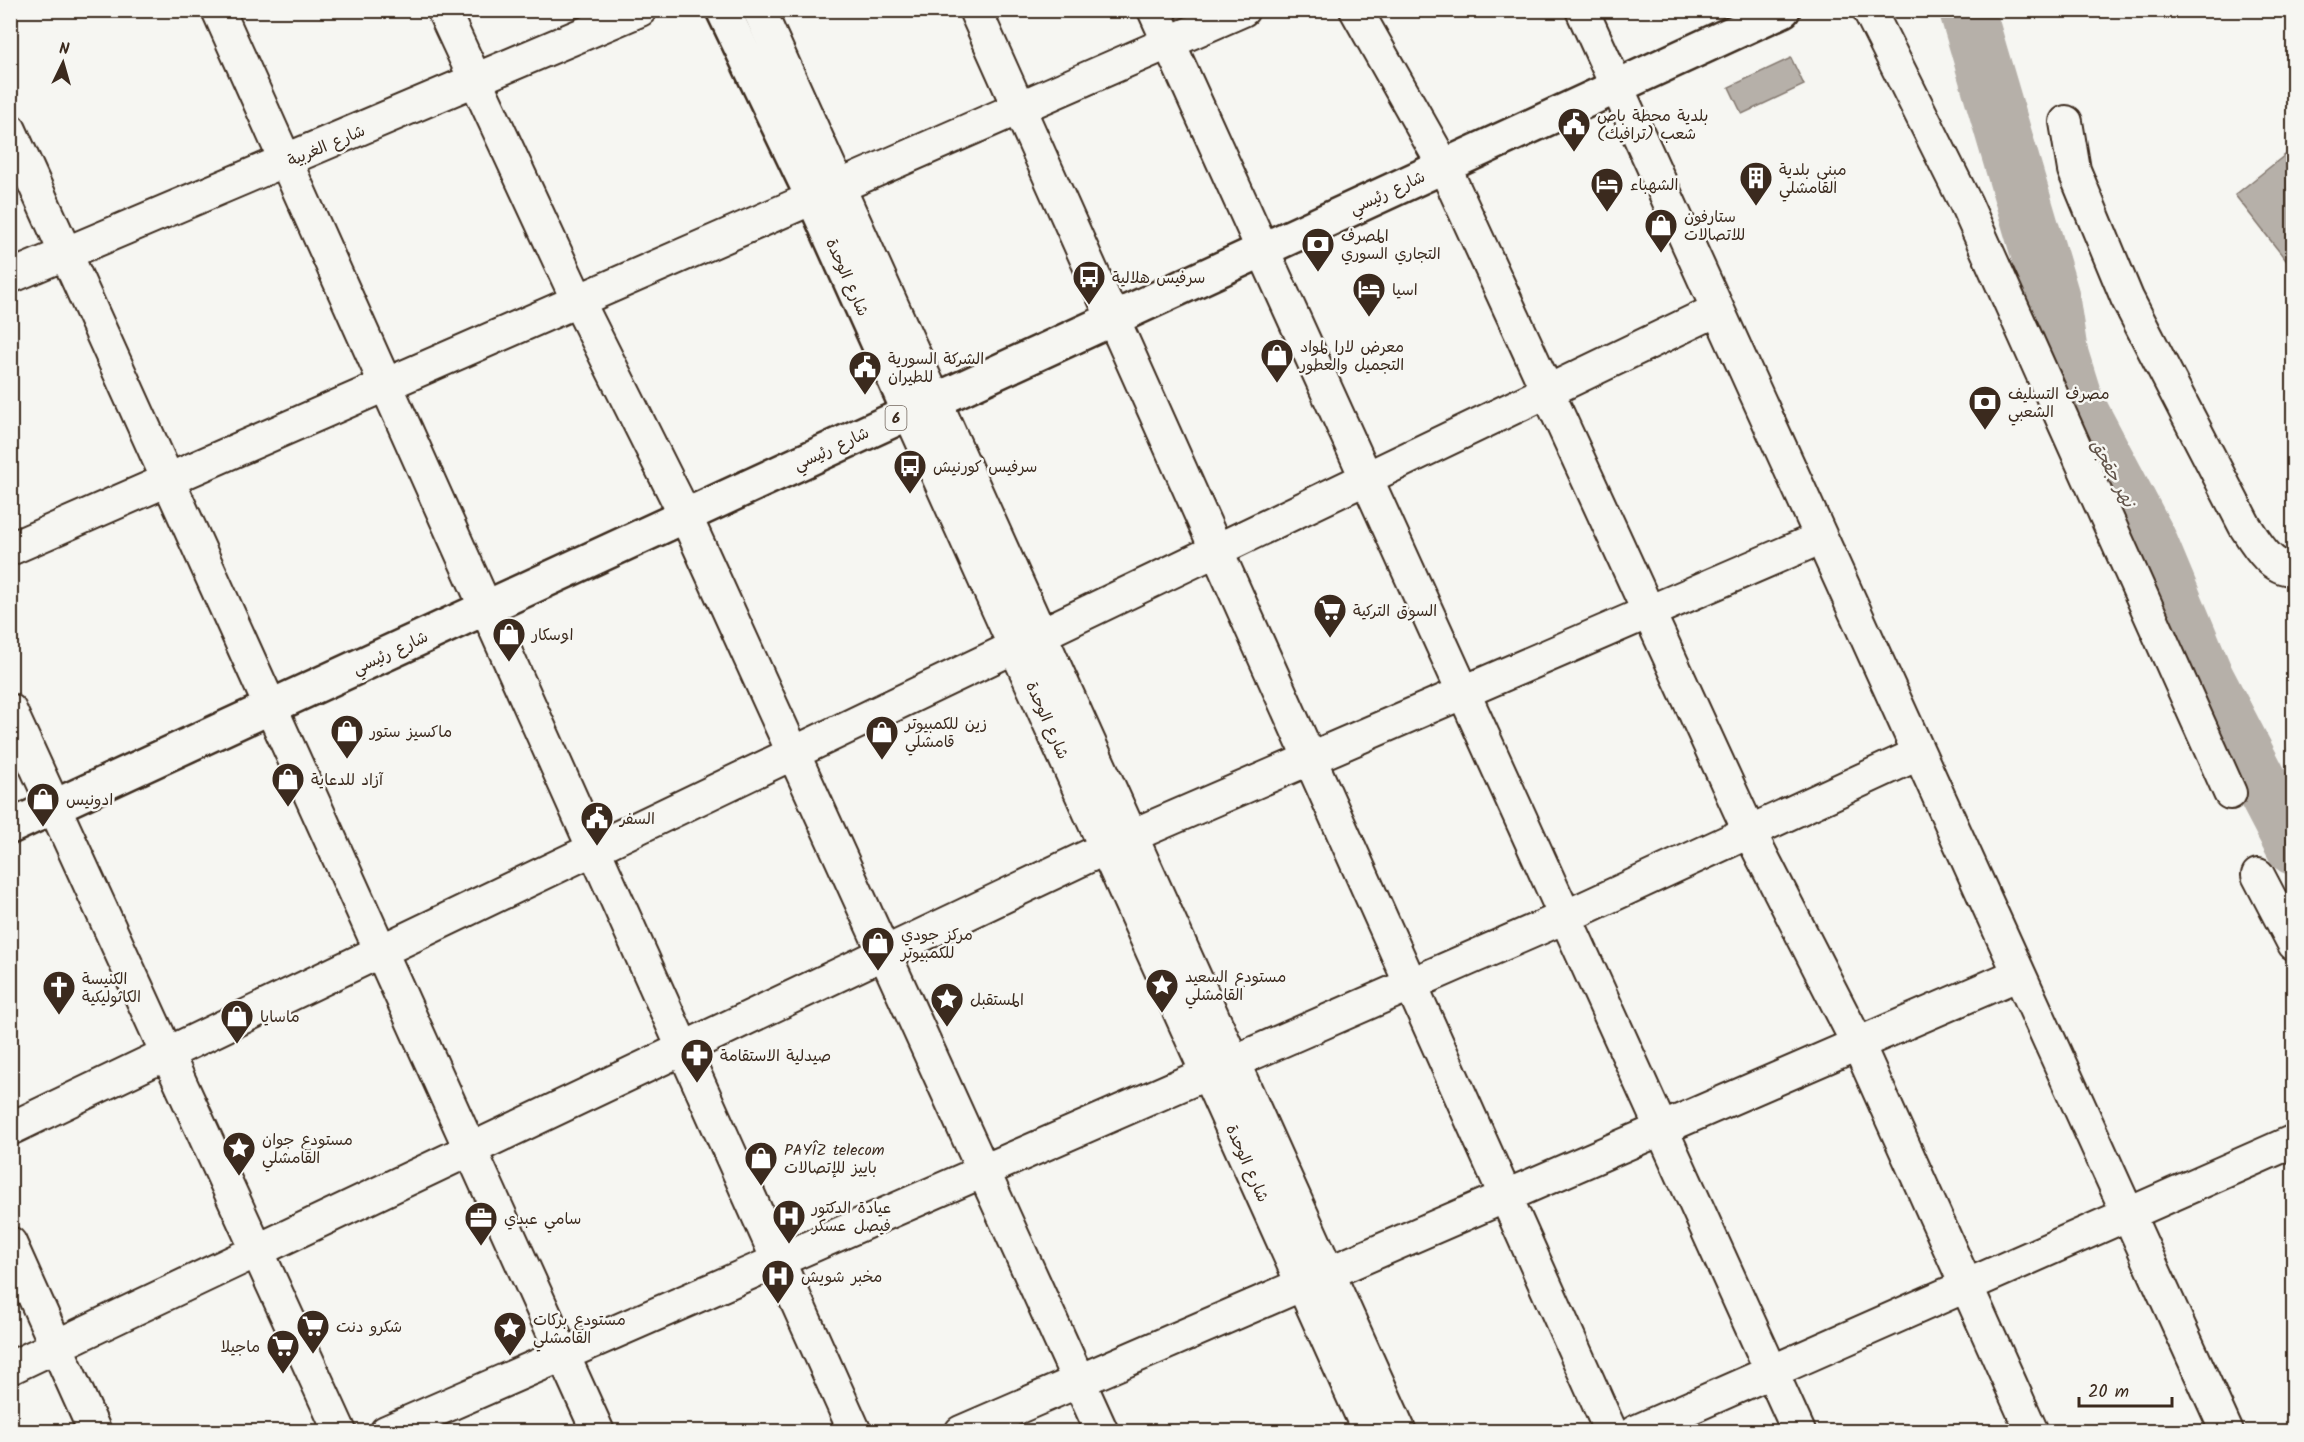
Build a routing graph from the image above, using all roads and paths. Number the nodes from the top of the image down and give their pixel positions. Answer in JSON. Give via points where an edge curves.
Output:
{"nodes":[{"id":1,"x":218,"y":10,"type":"edge"},
{"id":2,"x":443,"y":10,"type":"edge"},
{"id":3,"x":640,"y":10,"type":"edge"},
{"id":4,"x":723,"y":10,"type":"edge"},
{"id":5,"x":759,"y":10,"type":"edge"},
{"id":6,"x":975,"y":10,"type":"edge"},
{"id":7,"x":1154,"y":10,"type":"edge"},
{"id":8,"x":1243,"y":10,"type":"edge"},
{"id":9,"x":1356,"y":10,"type":"edge"},
{"id":10,"x":1582,"y":10,"type":"edge"},
{"id":11,"x":1783,"y":10,"type":"edge"},
{"id":12,"x":1869,"y":10,"type":"edge"},
{"id":13,"x":1169,"y":43,"type":"junction"},
{"id":14,"x":476,"y":80,"type":"junction"},
{"id":15,"x":1615,"y":87,"type":"junction"},
{"id":16,"x":1019,"y":108,"type":"junction"},
{"id":17,"x":2066,"y":122,"type":"dead end"},
{"id":18,"x":10,"y":130,"type":"edge"},
{"id":19,"x":286,"y":162,"type":"junction"},
{"id":20,"x":1444,"y":166,"type":"junction"},
{"id":21,"x":826,"y":192,"type":"junction"},
{"id":22,"x":1262,"y":250,"type":"junction"},
{"id":23,"x":67,"y":255,"type":"junction"},
{"id":24,"x":10,"y":277,"type":"edge"},
{"id":25,"x":578,"y":301,"type":"junction"},
{"id":26,"x":1717,"y":310,"type":"junction"},
{"id":27,"x":1113,"y":318,"type":"junction"},
{"id":28,"x":386,"y":385,"type":"junction"},
{"id":29,"x":1547,"y":391,"type":"junction"},
{"id":30,"x":922,"y":406,"type":"junction"},
{"id":31,"x":1366,"y":478,"type":"junction"},
{"id":32,"x":168,"y":480,"type":"junction"},
{"id":33,"x":685,"y":515,"type":"junction"},
{"id":34,"x":1820,"y":538,"type":"junction"},
{"id":35,"x":10,"y":549,"type":"edge"},
{"id":36,"x":1217,"y":550,"type":"junction"},
{"id":37,"x":2294,"y":569,"type":"edge"},
{"id":38,"x":485,"y":608,"type":"junction"},
{"id":39,"x":1650,"y":611,"type":"junction"},
{"id":40,"x":1028,"y":640,"type":"junction"},
{"id":41,"x":1463,"y":692,"type":"junction"},
{"id":42,"x":270,"y":707,"type":"junction"},
{"id":43,"x":10,"y":710,"type":"edge"},
{"id":44,"x":793,"y":753,"type":"junction"},
{"id":45,"x":1918,"y":754,"type":"junction"},
{"id":46,"x":1310,"y":758,"type":"junction"},
{"id":47,"x":2230,"y":793,"type":"dead end"},
{"id":48,"x":55,"y":806,"type":"junction"},
{"id":49,"x":10,"y":826,"type":"edge"},
{"id":50,"x":1750,"y":833,"type":"junction"},
{"id":51,"x":1118,"y":842,"type":"junction"},
{"id":52,"x":593,"y":849,"type":"junction"},
{"id":53,"x":2258,"y":875,"type":"dead end"},
{"id":54,"x":1565,"y":917,"type":"junction"},
{"id":55,"x":2294,"y":944,"type":"edge"},
{"id":56,"x":380,"y":951,"type":"junction"},
{"id":57,"x":884,"y":953,"type":"junction"},
{"id":58,"x":2019,"y":974,"type":"junction"},
{"id":59,"x":1411,"y":984,"type":"junction"},
{"id":60,"x":1858,"y":1044,"type":"junction"},
{"id":61,"x":683,"y":1048,"type":"junction"},
{"id":62,"x":168,"y":1053,"type":"junction"},
{"id":63,"x":1220,"y":1068,"type":"junction"},
{"id":64,"x":1661,"y":1128,"type":"junction"},
{"id":65,"x":10,"y":1129,"type":"edge"},
{"id":66,"x":2294,"y":1141,"type":"edge"},
{"id":67,"x":470,"y":1150,"type":"junction"},
{"id":68,"x":983,"y":1171,"type":"junction"},
{"id":69,"x":1506,"y":1196,"type":"junction"},
{"id":70,"x":2127,"y":1212,"type":"junction"},
{"id":71,"x":10,"y":1243,"type":"edge"},
{"id":72,"x":258,"y":1251,"type":"junction"},
{"id":73,"x":778,"y":1261,"type":"junction"},
{"id":74,"x":1315,"y":1278,"type":"junction"},
{"id":75,"x":1966,"y":1286,"type":"junction"},
{"id":76,"x":57,"y":1346,"type":"junction"},
{"id":77,"x":563,"y":1354,"type":"junction"},
{"id":78,"x":10,"y":1368,"type":"edge"},
{"id":79,"x":1771,"y":1372,"type":"junction"},
{"id":80,"x":1078,"y":1380,"type":"junction"},
{"id":81,"x":2219,"y":1429,"type":"edge"},
{"id":82,"x":95,"y":1431,"type":"edge"},
{"id":83,"x":340,"y":1431,"type":"edge"},
{"id":84,"x":386,"y":1431,"type":"edge"},
{"id":85,"x":598,"y":1431,"type":"edge"},
{"id":86,"x":855,"y":1431,"type":"edge"},
{"id":87,"x":961,"y":1431,"type":"edge"},
{"id":88,"x":1102,"y":1431,"type":"edge"},
{"id":89,"x":1369,"y":1431,"type":"edge"},
{"id":90,"x":1400,"y":1431,"type":"edge"},
{"id":91,"x":1611,"y":1431,"type":"edge"},
{"id":92,"x":1635,"y":1431,"type":"edge"},
{"id":93,"x":1798,"y":1431,"type":"edge"},
{"id":94,"x":2032,"y":1431,"type":"edge"}],
"edges":[{"from":1,"to":19,"type":"street"},
{"from":2,"to":14,"type":"street"},
{"from":3,"to":14,"type":"street","name":"شارع الغربية"},
{"from":4,"to":21,"type":"highway","name":"شارع الوحدة"},
{"from":5,"to":21,"type":"street","name":"شارع الوحدة"},
{"from":6,"to":16,"type":"street"},
{"from":7,"to":13,"type":"street"},
{"from":8,"to":13,"type":"street"},
{"from":9,"to":20,"type":"street"},
{"from":10,"to":15,"type":"street"},
{"from":11,"to":15,"type":"highway","name":"شارع رئيسي","number":"6"},
{"from":12,"to":47,"type":"street","via":[[1966,204]]},
{"from":13,"to":16,"type":"street"},
{"from":13,"to":22,"type":"street"},
{"from":14,"to":19,"type":"street","name":"شارع الغربية"},
{"from":14,"to":25,"type":"street"},
{"from":15,"to":20,"type":"highway","name":"شارع رئيسي","number":"6"},
{"from":15,"to":26,"type":"street"},
{"from":16,"to":21,"type":"street"},
{"from":16,"to":27,"type":"street"},
{"from":17,"to":37,"type":"street","via":[[2074,170],[2139,325],[2245,526],[2265,555],[2286,569]]},
{"from":18,"to":23,"type":"street"},
{"from":19,"to":23,"type":"street","name":"شارع الغربية"},
{"from":19,"to":28,"type":"street"},
{"from":20,"to":22,"type":"highway","name":"شارع رئيسي","number":"6"},
{"from":20,"to":29,"type":"street"},
{"from":21,"to":25,"type":"street"},
{"from":21,"to":30,"type":"highway","name":"شارع الوحدة"},
{"from":22,"to":27,"type":"highway","name":"شارع رئيسي","number":"6"},
{"from":22,"to":31,"type":"street"},
{"from":23,"to":24,"type":"street","name":"شارع الغربية"},
{"from":23,"to":32,"type":"street"},
{"from":25,"to":28,"type":"street"},
{"from":25,"to":33,"type":"street"},
{"from":26,"to":29,"type":"street"},
{"from":26,"to":34,"type":"street"},
{"from":27,"to":30,"type":"highway","name":"شارع رئيسي","number":"6"},
{"from":27,"to":36,"type":"street"},
{"from":28,"to":32,"type":"street"},
{"from":28,"to":38,"type":"street"},
{"from":29,"to":31,"type":"street"},
{"from":29,"to":39,"type":"street"},
{"from":30,"to":33,"type":"highway","name":"شارع رئيسي","number":"6"},
{"from":30,"to":40,"type":"street","name":"شارع الوحدة"},
{"from":31,"to":36,"type":"street"},
{"from":31,"to":41,"type":"street"},
{"from":32,"to":35,"type":"street"},
{"from":32,"to":42,"type":"street"},
{"from":33,"to":38,"type":"highway","name":"شارع رئيسي","number":"6"},
{"from":33,"to":44,"type":"street"},
{"from":34,"to":39,"type":"street"},
{"from":34,"to":45,"type":"street"},
{"from":36,"to":40,"type":"street"},
{"from":36,"to":46,"type":"street"},
{"from":38,"to":42,"type":"highway","name":"شارع رئيسي","number":"6"},
{"from":38,"to":52,"type":"street"},
{"from":39,"to":41,"type":"street"},
{"from":39,"to":50,"type":"street"},
{"from":40,"to":44,"type":"street"},
{"from":40,"to":51,"type":"street","name":"شارع الوحدة"},
{"from":41,"to":46,"type":"street"},
{"from":41,"to":54,"type":"street"},
{"from":42,"to":48,"type":"highway","name":"شارع رئيسي","number":"6"},
{"from":42,"to":56,"type":"street"},
{"from":43,"to":48,"type":"street"},
{"from":44,"to":52,"type":"street"},
{"from":44,"to":57,"type":"street"},
{"from":45,"to":50,"type":"street"},
{"from":45,"to":58,"type":"street"},
{"from":46,"to":51,"type":"street"},
{"from":46,"to":59,"type":"street"},
{"from":48,"to":49,"type":"highway","name":"شارع رئيسي","number":"6"},
{"from":48,"to":62,"type":"street"},
{"from":50,"to":54,"type":"street"},
{"from":50,"to":60,"type":"street"},
{"from":51,"to":57,"type":"street"},
{"from":51,"to":63,"type":"street","name":"شارع الوحدة"},
{"from":52,"to":56,"type":"street"},
{"from":52,"to":61,"type":"street"},
{"from":53,"to":55,"type":"street"},
{"from":54,"to":59,"type":"street"},
{"from":54,"to":64,"type":"street"},
{"from":56,"to":62,"type":"street"},
{"from":56,"to":67,"type":"street"},
{"from":57,"to":61,"type":"street"},
{"from":57,"to":68,"type":"street"},
{"from":58,"to":60,"type":"street"},
{"from":58,"to":70,"type":"street"},
{"from":59,"to":63,"type":"street"},
{"from":59,"to":69,"type":"street"},
{"from":60,"to":64,"type":"street"},
{"from":60,"to":75,"type":"street"},
{"from":61,"to":67,"type":"street"},
{"from":61,"to":73,"type":"street"},
{"from":62,"to":65,"type":"street"},
{"from":62,"to":72,"type":"street"},
{"from":63,"to":68,"type":"street"},
{"from":63,"to":74,"type":"street","name":"شارع الوحدة"},
{"from":64,"to":69,"type":"street"},
{"from":64,"to":79,"type":"street"},
{"from":66,"to":70,"type":"street"},
{"from":67,"to":72,"type":"street"},
{"from":67,"to":77,"type":"street"},
{"from":68,"to":73,"type":"street"},
{"from":68,"to":80,"type":"street"},
{"from":69,"to":74,"type":"street"},
{"from":69,"to":91,"type":"street"},
{"from":70,"to":75,"type":"street"},
{"from":70,"to":81,"type":"street"},
{"from":71,"to":76,"type":"street"},
{"from":72,"to":76,"type":"street"},
{"from":72,"to":83,"type":"street"},
{"from":73,"to":77,"type":"street"},
{"from":73,"to":86,"type":"street"},
{"from":74,"to":80,"type":"street"},
{"from":74,"to":89,"type":"street","name":"شارع الوحدة"},
{"from":74,"to":90,"type":"street","name":"شارع الوحدة"},
{"from":75,"to":79,"type":"street"},
{"from":75,"to":94,"type":"street"},
{"from":76,"to":78,"type":"street"},
{"from":76,"to":82,"type":"street"},
{"from":77,"to":84,"type":"street"},
{"from":77,"to":85,"type":"street"},
{"from":79,"to":92,"type":"street"},
{"from":79,"to":93,"type":"street"},
{"from":80,"to":87,"type":"street"},
{"from":80,"to":88,"type":"street"}]}
